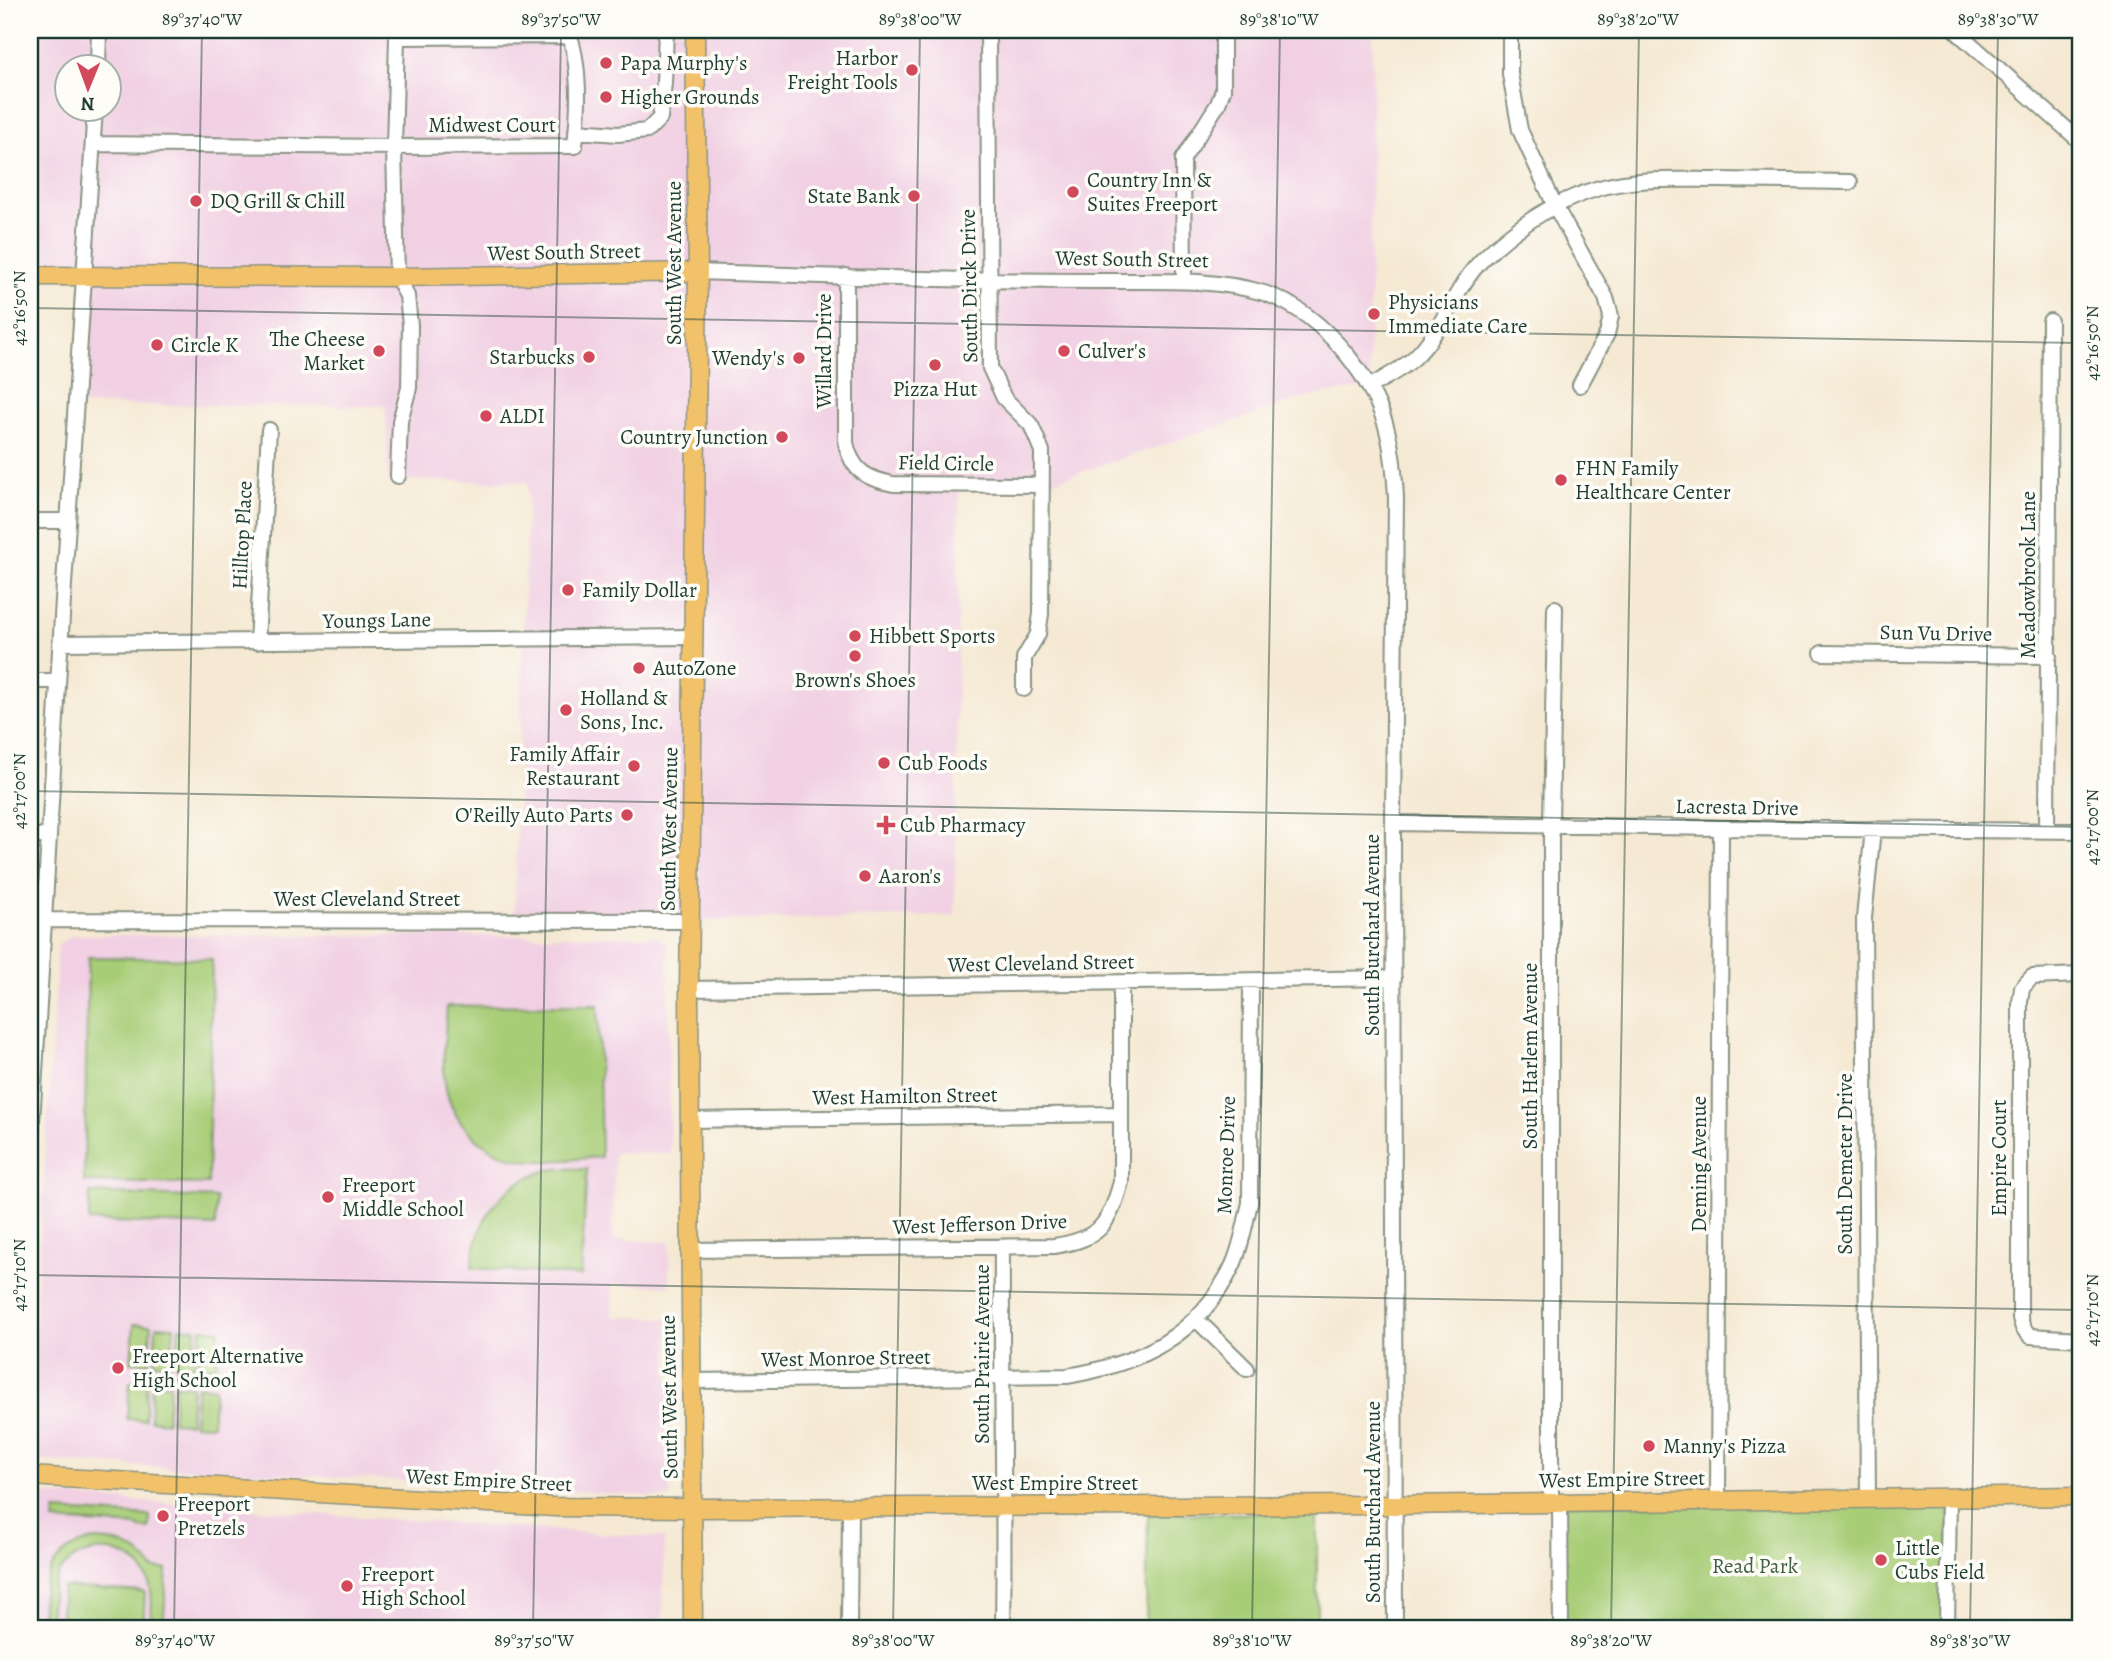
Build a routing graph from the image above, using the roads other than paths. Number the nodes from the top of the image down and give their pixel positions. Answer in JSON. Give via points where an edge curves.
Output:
{"nodes":[{"id":1,"x":99,"y":30,"type":"edge"},
{"id":2,"x":666,"y":30,"type":"edge"},
{"id":3,"x":695,"y":30,"type":"edge"},
{"id":4,"x":988,"y":30,"type":"edge"},
{"id":5,"x":1223,"y":30,"type":"edge"},
{"id":6,"x":1510,"y":30,"type":"edge"},
{"id":7,"x":1955,"y":30,"type":"edge"},
{"id":8,"x":569,"y":33,"type":"edge"},
{"id":9,"x":98,"y":52,"type":"edge"},
{"id":10,"x":94,"y":122,"type":"edge"},
{"id":11,"x":576,"y":131,"type":"junction"},
{"id":12,"x":2081,"y":142,"type":"edge"},
{"id":13,"x":93,"y":144,"type":"junction"},
{"id":14,"x":394,"y":147,"type":"junction"},
{"id":15,"x":1850,"y":182,"type":"dead end"},
{"id":16,"x":1555,"y":206,"type":"junction"},
{"id":17,"x":698,"y":272,"type":"junction"},
{"id":18,"x":30,"y":276,"type":"edge"},
{"id":19,"x":846,"y":276,"type":"junction"},
{"id":20,"x":85,"y":277,"type":"junction"},
{"id":21,"x":397,"y":277,"type":"junction"},
{"id":22,"x":989,"y":280,"type":"junction"},
{"id":23,"x":1184,"y":281,"type":"junction"},
{"id":24,"x":1267,"y":294,"type":"joint"},
{"id":25,"x":2050,"y":321,"type":"dead end"},
{"id":26,"x":1580,"y":386,"type":"dead end"},
{"id":27,"x":1369,"y":387,"type":"junction"},
{"id":28,"x":845,"y":426,"type":"joint"},
{"id":29,"x":269,"y":430,"type":"dead end"},
{"id":30,"x":398,"y":476,"type":"dead end"},
{"id":31,"x":1042,"y":485,"type":"junction"},
{"id":32,"x":30,"y":521,"type":"edge"},
{"id":33,"x":68,"y":521,"type":"junction"},
{"id":34,"x":1555,"y":608,"type":"dead end"},
{"id":35,"x":695,"y":637,"type":"junction"},
{"id":36,"x":257,"y":642,"type":"junction"},
{"id":37,"x":60,"y":643,"type":"junction"},
{"id":38,"x":1822,"y":653,"type":"dead end"},
{"id":39,"x":2049,"y":656,"type":"junction"},
{"id":40,"x":30,"y":681,"type":"edge"},
{"id":41,"x":58,"y":681,"type":"junction"},
{"id":42,"x":1024,"y":689,"type":"dead end"},
{"id":43,"x":1393,"y":823,"type":"junction"},
{"id":44,"x":1551,"y":825,"type":"junction"},
{"id":45,"x":1721,"y":828,"type":"junction"},
{"id":46,"x":1873,"y":829,"type":"junction"},
{"id":47,"x":2047,"y":830,"type":"junction"},
{"id":48,"x":2081,"y":831,"type":"edge"},
{"id":49,"x":30,"y":836,"type":"edge"},
{"id":50,"x":49,"y":836,"type":"junction"},
{"id":51,"x":44,"y":920,"type":"junction"},
{"id":52,"x":690,"y":921,"type":"junction"},
{"id":53,"x":2081,"y":975,"type":"edge"},
{"id":54,"x":1394,"y":978,"type":"junction"},
{"id":55,"x":1251,"y":981,"type":"junction"},
{"id":56,"x":1121,"y":983,"type":"junction"},
{"id":57,"x":689,"y":989,"type":"junction"},
{"id":58,"x":34,"y":1005,"type":"edge"},
{"id":59,"x":1121,"y":1114,"type":"junction"},
{"id":60,"x":690,"y":1120,"type":"junction"},
{"id":61,"x":30,"y":1156,"type":"edge"},
{"id":62,"x":1002,"y":1246,"type":"junction"},
{"id":63,"x":690,"y":1250,"type":"junction"},
{"id":64,"x":1196,"y":1319,"type":"junction"},
{"id":65,"x":2081,"y":1339,"type":"edge"},
{"id":66,"x":1247,"y":1369,"type":"dead end"},
{"id":67,"x":1001,"y":1377,"type":"junction"},
{"id":68,"x":691,"y":1381,"type":"junction"},
{"id":69,"x":30,"y":1476,"type":"edge"},
{"id":70,"x":2081,"y":1496,"type":"edge"},
{"id":71,"x":1949,"y":1497,"type":"junction"},
{"id":72,"x":1868,"y":1499,"type":"junction"},
{"id":73,"x":1718,"y":1500,"type":"junction"},
{"id":74,"x":1555,"y":1504,"type":"junction"},
{"id":75,"x":1393,"y":1505,"type":"junction"},
{"id":76,"x":1005,"y":1506,"type":"junction"},
{"id":77,"x":694,"y":1508,"type":"junction"},
{"id":78,"x":850,"y":1509,"type":"junction"},
{"id":79,"x":693,"y":1629,"type":"edge"},
{"id":80,"x":849,"y":1629,"type":"edge"},
{"id":81,"x":1003,"y":1629,"type":"edge"},
{"id":82,"x":1395,"y":1629,"type":"edge"},
{"id":83,"x":1561,"y":1629,"type":"edge"},
{"id":84,"x":1947,"y":1629,"type":"edge"}],
"edges":[{"from":1,"to":9,"type":"street"},
{"from":2,"to":11,"type":"street","name":"Midwest Court","via":[[660,118],[647,131]]},
{"from":3,"to":17,"type":"main road","name":"South West Avenue"},
{"from":4,"to":22,"type":"street","name":"South Dirck Drive"},
{"from":5,"to":23,"type":"street","via":[[1223,90],[1183,159]]},
{"from":6,"to":16,"type":"street","via":[[1510,74],[1520,130]]},
{"from":7,"to":12,"type":"street"},
{"from":8,"to":11,"type":"street","name":"Midwest Court","via":[[577,77]]},
{"from":8,"to":14,"type":"street","name":"Midwest Court","via":[[397,37]]},
{"from":10,"to":13,"type":"street"},
{"from":11,"to":14,"type":"street","name":"Midwest Court","via":[[575,146]]},
{"from":13,"to":14,"type":"street"},
{"from":13,"to":20,"type":"street"},
{"from":14,"to":21,"type":"street","name":"Midwest Court"},
{"from":15,"to":16,"type":"street","via":[[1632,181]]},
{"from":16,"to":26,"type":"street","via":[[1606,298],[1611,316],[1607,334]]},
{"from":16,"to":27,"type":"street","via":[[1482,260],[1413,360]]},
{"from":17,"to":19,"type":"street","name":"West South Street"},
{"from":17,"to":21,"type":"main road","name":"West South Street"},
{"from":17,"to":35,"type":"main road","name":"South West Avenue"},
{"from":18,"to":20,"type":"main road","name":"West South Street"},
{"from":19,"to":22,"type":"street","name":"West South Street"},
{"from":19,"to":28,"type":"street","name":"Willard Drive"},
{"from":20,"to":21,"type":"main road","name":"West South Street"},
{"from":20,"to":33,"type":"street"},
{"from":21,"to":30,"type":"street","name":"Midwest Court","via":[[407,296],[410,317],[409,388],[400,421]]},
{"from":22,"to":23,"type":"street","name":"West South Street"},
{"from":22,"to":31,"type":"street","name":"South Dirck Drive","via":[[990,368],[1004,398],[1031,425],[1042,451]]},
{"from":23,"to":24,"type":"street","name":"West South Street"},
{"from":24,"to":27,"type":"street","name":"South Burchard Avenue","via":[[1304,313],[1334,339]]},
{"from":25,"to":39,"type":"street","name":"Meadowbrook Lane"},
{"from":27,"to":43,"type":"street","name":"South Burchard Avenue","via":[[1387,424],[1394,460]]},
{"from":28,"to":31,"type":"street","name":"Field Circle","via":[[849,456],[871,480]]},
{"from":29,"to":36,"type":"street","name":"Hilltop Place"},
{"from":31,"to":42,"type":"street","name":"South Dirck Drive","via":[[1041,614],[1038,634],[1024,658]]},
{"from":32,"to":33,"type":"street"},
{"from":33,"to":37,"type":"street"},
{"from":34,"to":44,"type":"street","name":"South Harlem Avenue"},
{"from":35,"to":36,"type":"street","name":"Youngs Lane"},
{"from":35,"to":52,"type":"main road","name":"South West Avenue"},
{"from":36,"to":37,"type":"street","name":"Youngs Lane"},
{"from":37,"to":41,"type":"street"},
{"from":38,"to":39,"type":"street","name":"Sun Vu Drive"},
{"from":39,"to":47,"type":"street","name":"Meadowbrook Lane"},
{"from":40,"to":41,"type":"street"},
{"from":41,"to":50,"type":"street"},
{"from":43,"to":44,"type":"street","name":"Lacresta Drive"},
{"from":43,"to":54,"type":"street","name":"South Burchard Avenue"},
{"from":44,"to":45,"type":"street","name":"Lacresta Drive"},
{"from":44,"to":74,"type":"street","name":"South Harlem Avenue"},
{"from":45,"to":46,"type":"street","name":"Lacresta Drive"},
{"from":45,"to":73,"type":"street","name":"Deming Avenue"},
{"from":46,"to":47,"type":"street","name":"Lacresta Drive"},
{"from":46,"to":72,"type":"street","name":"South Demeter Drive","via":[[1864,918]]},
{"from":47,"to":48,"type":"street","name":"Lacresta Drive"},
{"from":49,"to":50,"type":"street"},
{"from":50,"to":51,"type":"street"},
{"from":51,"to":52,"type":"street","name":"West Cleveland Street"},
{"from":51,"to":58,"type":"street"},
{"from":52,"to":57,"type":"main road","name":"South West Avenue"},
{"from":53,"to":65,"type":"street","name":"Empire Court","via":[[2032,977],[2022,988],[2020,1002],[2020,1318],[2030,1336]]},
{"from":54,"to":55,"type":"street","name":"West Cleveland Street"},
{"from":54,"to":75,"type":"street","name":"South Burchard Avenue"},
{"from":55,"to":56,"type":"street","name":"West Cleveland Street"},
{"from":55,"to":64,"type":"street","name":"Monroe Drive","via":[[1250,1203],[1233,1264]]},
{"from":56,"to":57,"type":"street","name":"West Cleveland Street"},
{"from":56,"to":59,"type":"street","name":"West Jefferson Drive"},
{"from":57,"to":60,"type":"main road","name":"South West Avenue"},
{"from":58,"to":61,"type":"street"},
{"from":59,"to":60,"type":"street","name":"West Hamilton Street"},
{"from":59,"to":62,"type":"street","name":"West Jefferson Drive","via":[[1121,1182],[1114,1210],[1099,1230],[1077,1242],[1054,1246]]},
{"from":60,"to":63,"type":"main road","name":"South West Avenue"},
{"from":62,"to":63,"type":"street","name":"West Jefferson Drive"},
{"from":62,"to":67,"type":"street","name":"South Prairie Avenue"},
{"from":63,"to":68,"type":"main road","name":"South West Avenue"},
{"from":64,"to":66,"type":"street"},
{"from":64,"to":67,"type":"street","name":"Monroe Drive","via":[[1140,1357],[1106,1370]]},
{"from":67,"to":68,"type":"street","name":"West Monroe Street"},
{"from":67,"to":76,"type":"street","name":"South Prairie Avenue"},
{"from":68,"to":77,"type":"main road","name":"South West Avenue"},
{"from":69,"to":77,"type":"main road","name":"West Empire Street","via":[[555,1507]]},
{"from":70,"to":71,"type":"main road","name":"West Empire Street"},
{"from":71,"to":72,"type":"main road","name":"West Empire Street"},
{"from":71,"to":84,"type":"street"},
{"from":72,"to":73,"type":"main road","name":"West Empire Street"},
{"from":73,"to":74,"type":"main road","name":"West Empire Street"},
{"from":74,"to":75,"type":"main road","name":"West Empire Street"},
{"from":74,"to":83,"type":"street","name":"South Harlem Avenue"},
{"from":75,"to":76,"type":"main road","name":"West Empire Street"},
{"from":75,"to":82,"type":"street","name":"South Burchard Avenue"},
{"from":76,"to":78,"type":"main road","name":"West Empire Street"},
{"from":76,"to":81,"type":"street","name":"South Prairie Avenue"},
{"from":77,"to":78,"type":"main road","name":"West Empire Street"},
{"from":77,"to":79,"type":"main road","name":"South West Avenue"},
{"from":78,"to":80,"type":"street"}]}
